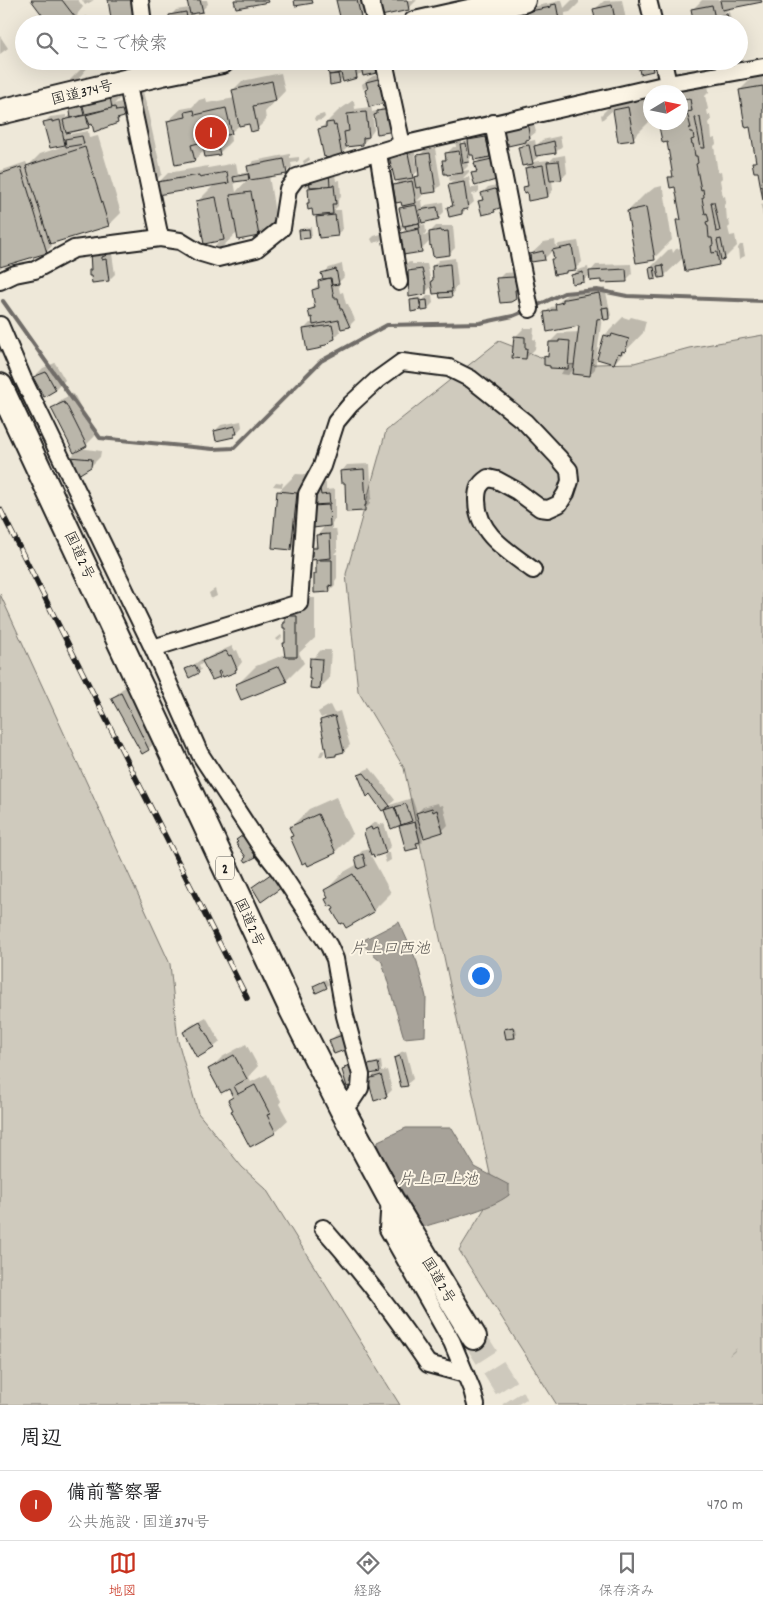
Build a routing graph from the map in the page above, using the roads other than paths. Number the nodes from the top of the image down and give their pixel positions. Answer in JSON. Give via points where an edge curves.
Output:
{"nodes":[{"id":1,"x":140,"y":0,"type":"edge"},
{"id":2,"x":370,"y":0,"type":"edge"},
{"id":3,"x":523,"y":0,"type":"edge"},
{"id":4,"x":648,"y":0,"type":"edge"},
{"id":5,"x":142,"y":15,"type":"edge"},
{"id":6,"x":374,"y":15,"type":"edge"},
{"id":7,"x":455,"y":15,"type":"edge"},
{"id":8,"x":652,"y":15,"type":"edge"},
{"id":9,"x":763,"y":67,"type":"edge"},
{"id":10,"x":146,"y":70,"type":"edge"},
{"id":11,"x":386,"y":70,"type":"edge"},
{"id":12,"x":665,"y":70,"type":"edge"},
{"id":13,"x":746,"y":70,"type":"edge"},
{"id":14,"x":748,"y":70,"type":"edge"},
{"id":15,"x":126,"y":81,"type":"junction"},
{"id":16,"x":668,"y":84,"type":"junction"},
{"id":17,"x":0,"y":112,"type":"edge"},
{"id":18,"x":493,"y":124,"type":"junction"},
{"id":19,"x":402,"y":145,"type":"junction"},
{"id":20,"x":378,"y":153,"type":"junction"},
{"id":21,"x":160,"y":238,"type":"junction"},
{"id":22,"x":0,"y":281,"type":"edge"},
{"id":23,"x":399,"y":282,"type":"dead end"},
{"id":24,"x":530,"y":309,"type":"dead end"},
{"id":25,"x":0,"y":325,"type":"edge"},
{"id":26,"x":0,"y":386,"type":"edge"},
{"id":27,"x":533,"y":570,"type":"dead end"},
{"id":28,"x":152,"y":648,"type":"junction"},
{"id":29,"x":342,"y":1109,"type":"junction"},
{"id":30,"x":390,"y":1198,"type":"junction"},
{"id":31,"x":323,"y":1228,"type":"dead end"},
{"id":32,"x":474,"y":1337,"type":"tunnel mouth"},
{"id":33,"x":465,"y":1374,"type":"junction"},
{"id":34,"x":476,"y":1405,"type":"edge"}],
"edges":[{"from":1,"to":5,"type":"street"},
{"from":2,"to":6,"type":"street"},
{"from":3,"to":7,"type":"highway"},
{"from":4,"to":8,"type":"street"},
{"from":9,"to":14,"type":"street"},
{"from":10,"to":15,"type":"highway","name":"国道374号"},
{"from":11,"to":19,"type":"street"},
{"from":12,"to":16,"type":"street"},
{"from":13,"to":16,"type":"street"},
{"from":15,"to":17,"type":"highway","name":"国道374号"},
{"from":15,"to":21,"type":"street"},
{"from":16,"to":18,"type":"street"},
{"from":18,"to":19,"type":"street"},
{"from":18,"to":24,"type":"street"},
{"from":19,"to":20,"type":"street"},
{"from":20,"to":21,"type":"street","via":[[297,177],[288,189],[282,228],[256,249],[218,258],[198,252],[180,241]]},
{"from":20,"to":23,"type":"street"},
{"from":21,"to":22,"type":"street","via":[[74,249],[35,270]]},
{"from":25,"to":28,"type":"street"},
{"from":26,"to":29,"type":"highway","name":"国道2号","number":"2","via":[[264,951]]},
{"from":27,"to":28,"type":"street","via":[[484,528],[480,521],[477,489],[488,478],[497,480],[548,509],[559,504],[566,493],[569,470],[525,422],[471,379],[449,368],[402,362],[377,380],[336,422],[322,466],[307,494],[299,603]]},
{"from":28,"to":29,"type":"street","via":[[200,754],[323,935],[335,959],[345,1016],[361,1075],[360,1088]]},
{"from":29,"to":30,"type":"highway","name":"国道2号","number":"2"},
{"from":30,"to":32,"type":"highway","name":"国道2号","number":"2"},
{"from":30,"to":33,"type":"street","via":[[388,1229],[452,1342]]},
{"from":31,"to":33,"type":"street","via":[[362,1273],[428,1364]]},
{"from":33,"to":34,"type":"street"}]}
